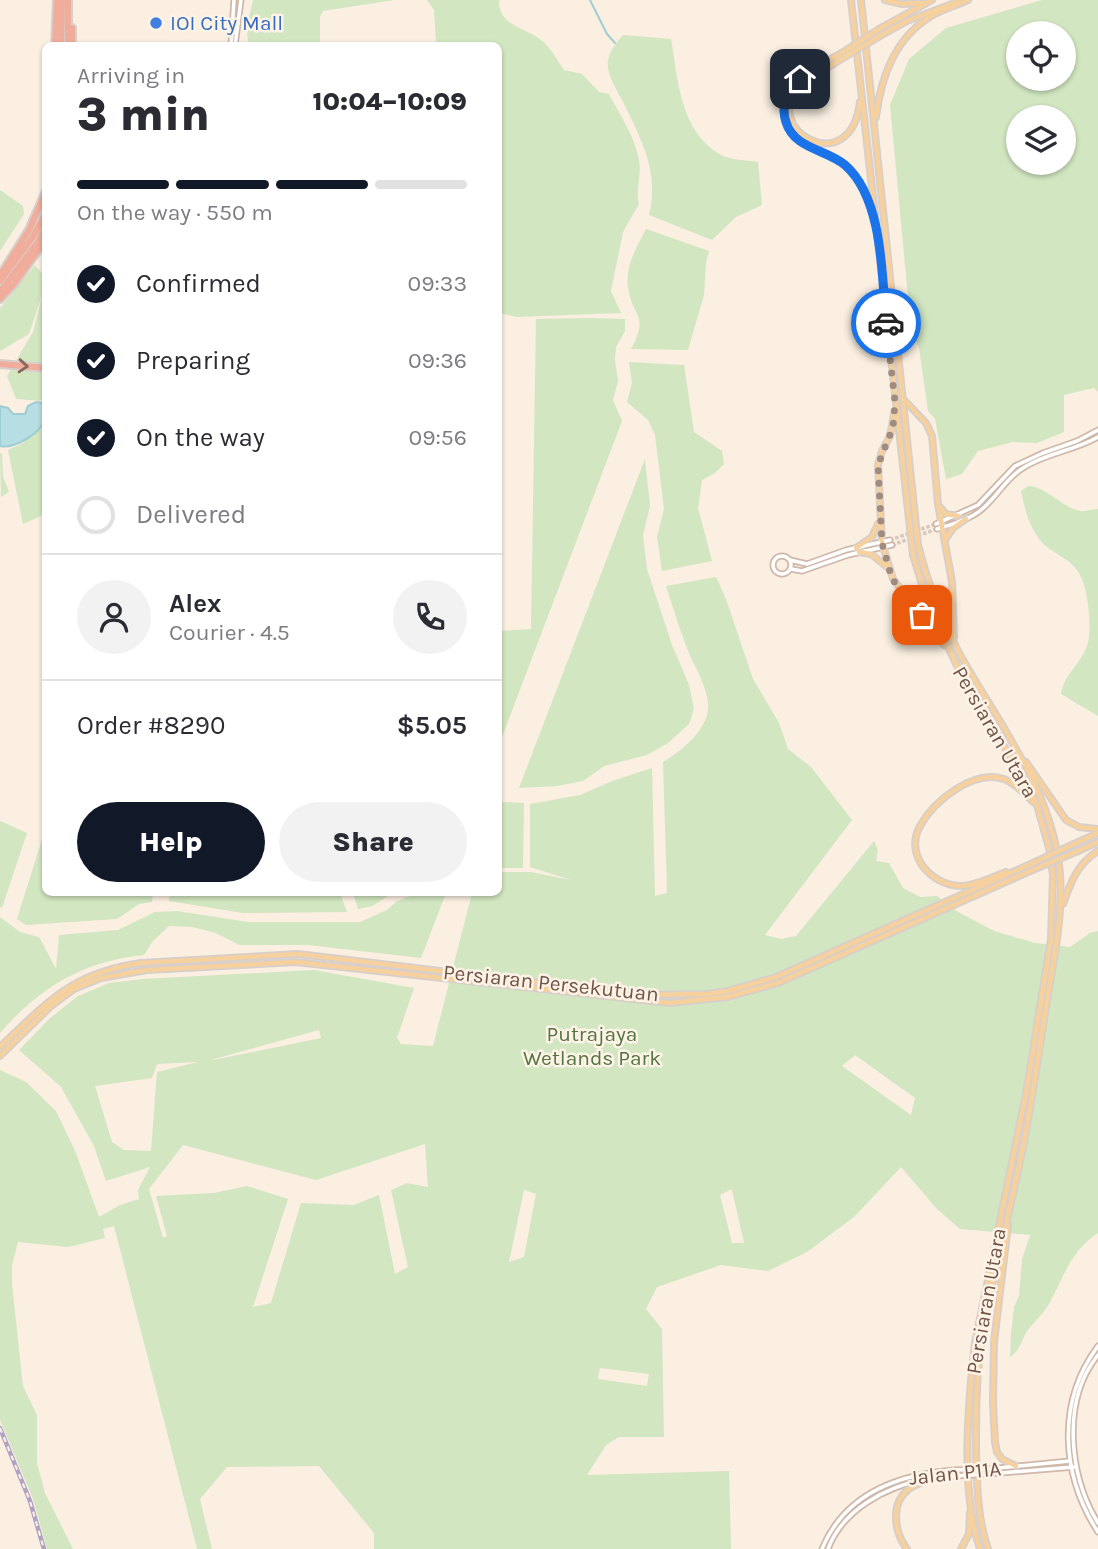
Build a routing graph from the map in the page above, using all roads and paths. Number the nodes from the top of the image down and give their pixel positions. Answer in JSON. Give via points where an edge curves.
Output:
{"nodes":[{"id":1,"x":234,"y":0,"type":"edge"},
{"id":2,"x":241,"y":0,"type":"edge"},
{"id":3,"x":851,"y":0,"type":"edge"},
{"id":4,"x":861,"y":0,"type":"edge"},
{"id":5,"x":885,"y":0,"type":"edge"},
{"id":6,"x":966,"y":0,"type":"edge"},
{"id":7,"x":64,"y":1,"type":"edge"},
{"id":8,"x":929,"y":1,"type":"edge"},
{"id":9,"x":65,"y":30,"type":"junction"},
{"id":10,"x":56,"y":42,"type":"edge"},
{"id":11,"x":62,"y":42,"type":"edge"},
{"id":12,"x":69,"y":42,"type":"edge"},
{"id":13,"x":69,"y":42,"type":"edge"},
{"id":14,"x":233,"y":42,"type":"edge"},
{"id":15,"x":234,"y":42,"type":"edge"},
{"id":16,"x":843,"y":55,"type":"junction"},
{"id":17,"x":861,"y":90,"type":"junction"},
{"id":18,"x":788,"y":121,"type":"junction"},
{"id":19,"x":875,"y":127,"type":"junction"},
{"id":20,"x":42,"y":202,"type":"edge"},
{"id":21,"x":42,"y":220,"type":"edge"},
{"id":22,"x":876,"y":226,"type":"junction"},
{"id":23,"x":42,"y":231,"type":"edge"},
{"id":24,"x":42,"y":245,"type":"edge"},
{"id":25,"x":17,"y":252,"type":"junction"},
{"id":26,"x":19,"y":263,"type":"junction"},
{"id":27,"x":0,"y":266,"type":"edge"},
{"id":28,"x":0,"y":278,"type":"edge"},
{"id":29,"x":0,"y":292,"type":"edge"},
{"id":30,"x":0,"y":299,"type":"edge"},
{"id":31,"x":0,"y":364,"type":"edge"},
{"id":32,"x":42,"y":368,"type":"edge"},
{"id":33,"x":903,"y":399,"type":"junction"},
{"id":34,"x":895,"y":402,"type":"junction"},
{"id":35,"x":1098,"y":430,"type":"edge"},
{"id":36,"x":1098,"y":437,"type":"edge"},
{"id":37,"x":938,"y":504,"type":"junction"},
{"id":38,"x":958,"y":516,"type":"junction"},
{"id":39,"x":966,"y":519,"type":"junction"},
{"id":40,"x":879,"y":520,"type":"junction"},
{"id":41,"x":939,"y":526,"type":"junction"},
{"id":42,"x":945,"y":541,"type":"junction"},
{"id":43,"x":891,"y":543,"type":"tunnel mouth"},
{"id":44,"x":882,"y":546,"type":"junction"},
{"id":45,"x":857,"y":550,"type":"junction"},
{"id":46,"x":790,"y":560,"type":"junction"},
{"id":47,"x":888,"y":568,"type":"junction"},
{"id":48,"x":791,"y":569,"type":"junction"},
{"id":49,"x":956,"y":646,"type":"junction"},
{"id":50,"x":959,"y":670,"type":"junction"},
{"id":51,"x":1016,"y":747,"type":"junction"},
{"id":52,"x":1037,"y":805,"type":"junction"},
{"id":53,"x":1098,"y":831,"type":"edge"},
{"id":54,"x":1098,"y":842,"type":"edge"},
{"id":55,"x":1098,"y":852,"type":"edge"},
{"id":56,"x":1034,"y":863,"type":"junction"},
{"id":57,"x":1060,"y":908,"type":"junction"},
{"id":58,"x":1054,"y":939,"type":"junction"},
{"id":59,"x":19,"y":1033,"type":"junction"},
{"id":60,"x":0,"y":1047,"type":"edge"},
{"id":61,"x":0,"y":1056,"type":"edge"},
{"id":62,"x":1029,"y":1095,"type":"junction"},
{"id":63,"x":1009,"y":1213,"type":"junction"},
{"id":64,"x":1098,"y":1346,"type":"edge"},
{"id":65,"x":1098,"y":1354,"type":"edge"},
{"id":66,"x":1074,"y":1464,"type":"junction"},
{"id":67,"x":1016,"y":1466,"type":"junction"},
{"id":68,"x":988,"y":1471,"type":"junction"},
{"id":69,"x":940,"y":1477,"type":"junction"},
{"id":70,"x":970,"y":1502,"type":"junction"},
{"id":71,"x":1098,"y":1523,"type":"edge"},
{"id":72,"x":1098,"y":1532,"type":"edge"},
{"id":73,"x":822,"y":1549,"type":"edge"},
{"id":74,"x":828,"y":1549,"type":"edge"},
{"id":75,"x":907,"y":1549,"type":"edge"},
{"id":76,"x":961,"y":1549,"type":"edge"},
{"id":77,"x":980,"y":1549,"type":"edge"},
{"id":78,"x":988,"y":1549,"type":"edge"}],
"edges":[{"from":1,"to":14,"type":"street"},
{"from":2,"to":15,"type":"street"},
{"from":3,"to":17,"type":"main road","name":"Persiaran Utara"},
{"from":4,"to":19,"type":"main road","name":"Persiaran Utara"},
{"from":5,"to":8,"type":"main road","via":[[902,4]]},
{"from":6,"to":16,"type":"main road","bridge":true,"via":[[938,7]]},
{"from":6,"to":19,"type":"main road","via":[[932,16],[906,37],[887,64]]},
{"from":7,"to":9,"type":"highway"},
{"from":7,"to":10,"type":"highway"},
{"from":7,"to":12,"type":"highway"},
{"from":8,"to":16,"type":"main road","bridge":true},
{"from":9,"to":11,"type":"highway"},
{"from":9,"to":13,"type":"highway"},
{"from":16,"to":18,"type":"main road","via":[[802,85],[790,104]]},
{"from":17,"to":18,"type":"main road","via":[[855,124],[838,140],[812,141]]},
{"from":17,"to":22,"type":"main road","name":"Persiaran Utara"},
{"from":18,"to":22,"type":"main road","via":[[800,142],[828,153],[854,175]]},
{"from":19,"to":33,"type":"main road","name":"Persiaran Utara"},
{"from":20,"to":25,"type":"highway"},
{"from":21,"to":26,"type":"highway"},
{"from":22,"to":34,"type":"main road","name":"Persiaran Utara"},
{"from":23,"to":26,"type":"highway"},
{"from":24,"to":30,"type":"highway"},
{"from":25,"to":27,"type":"highway"},
{"from":25,"to":28,"type":"highway"},
{"from":26,"to":28,"type":"highway"},
{"from":26,"to":29,"type":"highway"},
{"from":31,"to":32,"type":"highway","one_way":true},
{"from":33,"to":37,"type":"main road","via":[[930,428]]},
{"from":33,"to":49,"type":"main road","name":"Persiaran Utara","via":[[918,545]]},
{"from":34,"to":40,"type":"main road","via":[[893,427],[878,465]]},
{"from":34,"to":50,"type":"main road","name":"Persiaran Utara","via":[[914,555],[929,607]]},
{"from":35,"to":38,"type":"street","via":[[1015,466],[978,505]]},
{"from":36,"to":39,"type":"street","via":[[1020,469],[980,511]]},
{"from":37,"to":38,"type":"main road","via":[[946,514]]},
{"from":37,"to":41,"type":"main road"},
{"from":38,"to":41,"type":"street"},
{"from":39,"to":41,"type":"street"},
{"from":39,"to":42,"type":"main road"},
{"from":40,"to":44,"type":"main road"},
{"from":40,"to":45,"type":"main road","via":[[872,537]]},
{"from":41,"to":42,"type":"main road"},
{"from":42,"to":49,"type":"main road"},
{"from":43,"to":44,"type":"street"},
{"from":44,"to":45,"type":"street"},
{"from":44,"to":47,"type":"main road"},
{"from":45,"to":46,"type":"street","via":[[807,564]]},
{"from":45,"to":47,"type":"main road","via":[[871,554]]},
{"from":45,"to":48,"type":"street","via":[[802,571]]},
{"from":46,"to":48,"type":"street"},
{"from":46,"to":48,"type":"street","via":[[780,555],[773,566],[780,574]]},
{"from":47,"to":50,"type":"main road"},
{"from":49,"to":51,"type":"main road","name":"Persiaran Utara"},
{"from":50,"to":52,"type":"main road","name":"Persiaran Utara"},
{"from":51,"to":53,"type":"main road","via":[[1063,817]]},
{"from":51,"to":57,"type":"main road","name":"Persiaran Utara","via":[[1049,823],[1060,872]]},
{"from":52,"to":56,"type":"main road","via":[[1005,780],[972,780],[930,812],[918,829],[916,847],[927,874],[959,886]]},
{"from":52,"to":58,"type":"main road","name":"Persiaran Utara","via":[[1053,875]]},
{"from":53,"to":56,"type":"main road","name":"Persiaran Persekutuan","bridge":true},
{"from":54,"to":59,"type":"main road","name":"Persiaran Persekutuan","bridge":true,"via":[[810,969],[728,998],[669,1003],[296,961],[147,970],[101,978],[74,989]]},
{"from":55,"to":57,"type":"main road","via":[[1089,856],[1074,876]]},
{"from":56,"to":59,"type":"main road","name":"Persiaran Persekutuan","via":[[776,977],[728,991],[670,996],[620,992],[298,954],[119,966],[71,985],[45,1003]]},
{"from":57,"to":58,"type":"main road","name":"Persiaran Utara"},
{"from":58,"to":62,"type":"main road","name":"Persiaran Utara"},
{"from":59,"to":60,"type":"main road","name":"Persiaran Persekutuan"},
{"from":59,"to":61,"type":"main road","name":"Persiaran Persekutuan"},
{"from":62,"to":63,"type":"main road","name":"Persiaran Utara"},
{"from":62,"to":70,"type":"main road","name":"Persiaran Utara","via":[[975,1343]]},
{"from":63,"to":67,"type":"main road","via":[[994,1342],[993,1404],[998,1452]]},
{"from":63,"to":78,"type":"main road","name":"Persiaran Utara","via":[[987,1308],[977,1384],[977,1488]]},
{"from":64,"to":66,"type":"street","via":[[1071,1398],[1068,1430]]},
{"from":65,"to":66,"type":"street","via":[[1077,1399]]},
{"from":66,"to":67,"type":"street","name":"Jalan P11A"},
{"from":66,"to":68,"type":"street","name":"Jalan P11A"},
{"from":66,"to":71,"type":"street"},
{"from":66,"to":72,"type":"street","via":[[1086,1511]]},
{"from":67,"to":68,"type":"street","name":"Jalan P11A"},
{"from":68,"to":69,"type":"street","name":"Jalan P11A","bridge":true},
{"from":68,"to":73,"type":"street","name":"Jalan P11A","bridge":true,"via":[[908,1476],[869,1494],[839,1520]]},
{"from":69,"to":74,"type":"street","name":"Jalan P11A","via":[[898,1486],[872,1499],[843,1524]]},
{"from":69,"to":75,"type":"main road","via":[[911,1488],[900,1500],[896,1520]]},
{"from":70,"to":76,"type":"main road","via":[[969,1534]]},
{"from":70,"to":77,"type":"main road","name":"Persiaran Utara"}]}
